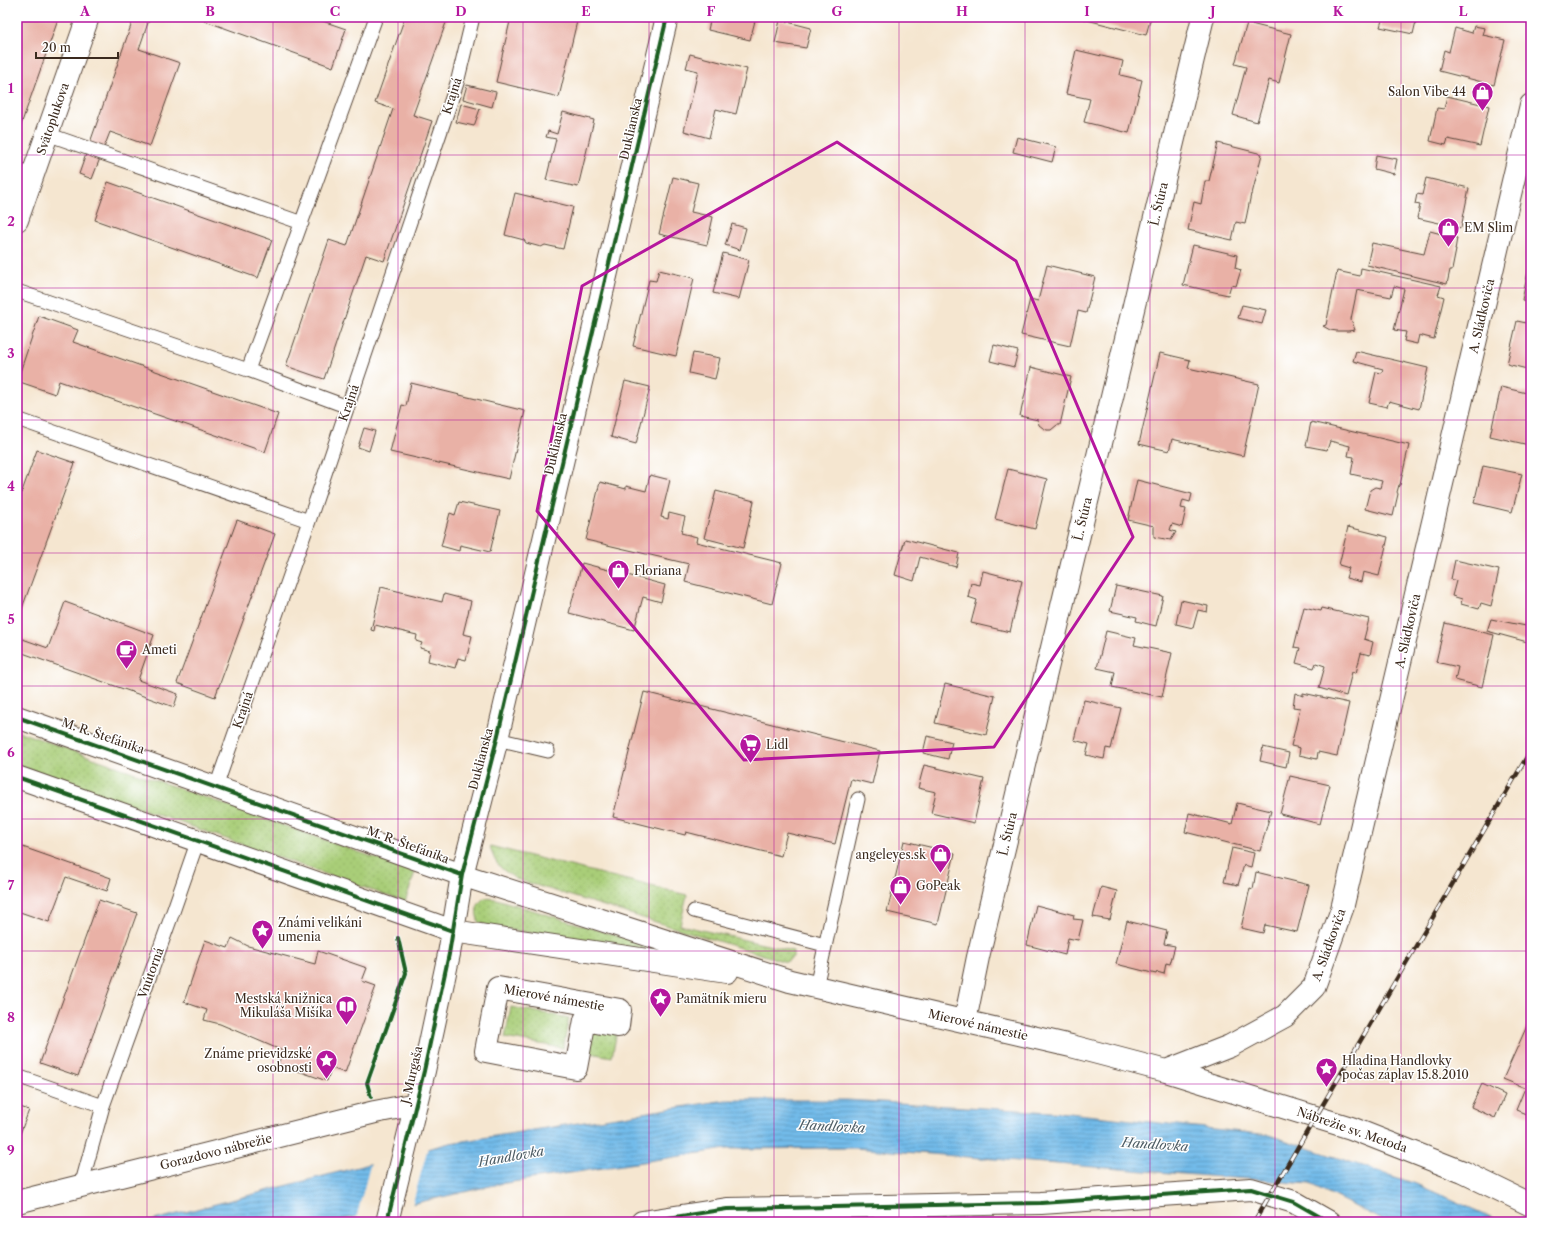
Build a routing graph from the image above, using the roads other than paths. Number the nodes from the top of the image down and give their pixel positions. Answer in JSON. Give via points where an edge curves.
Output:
{"nodes":[{"id":1,"x":88,"y":17,"type":"edge"},
{"id":2,"x":376,"y":17,"type":"edge"},
{"id":3,"x":473,"y":17,"type":"edge"},
{"id":4,"x":667,"y":17,"type":"edge"},
{"id":5,"x":1203,"y":17,"type":"edge"},
{"id":6,"x":1531,"y":105,"type":"edge"},
{"id":7,"x":47,"y":134,"type":"junction"},
{"id":8,"x":17,"y":220,"type":"edge"},
{"id":9,"x":302,"y":223,"type":"junction"},
{"id":10,"x":17,"y":291,"type":"edge"},
{"id":11,"x":248,"y":370,"type":"junction"},
{"id":12,"x":348,"y":407,"type":"junction"},
{"id":13,"x":17,"y":419,"type":"edge"},
{"id":14,"x":309,"y":521,"type":"junction"},
{"id":15,"x":17,"y":717,"type":"edge"},
{"id":16,"x":497,"y":739,"type":"junction"},
{"id":17,"x":548,"y":751,"type":"dead end"},
{"id":18,"x":17,"y":777,"type":"edge"},
{"id":19,"x":216,"y":787,"type":"junction"},
{"id":20,"x":858,"y":799,"type":"dead end"},
{"id":21,"x":198,"y":840,"type":"junction"},
{"id":22,"x":462,"y":875,"type":"junction"},
{"id":23,"x":694,"y":911,"type":"dead end"},
{"id":24,"x":452,"y":931,"type":"junction"},
{"id":25,"x":825,"y":946,"type":"junction"},
{"id":26,"x":790,"y":981,"type":"junction"},
{"id":27,"x":816,"y":987,"type":"junction"},
{"id":28,"x":964,"y":1021,"type":"junction"},
{"id":29,"x":576,"y":1068,"type":"joint"},
{"id":30,"x":1166,"y":1071,"type":"junction"},
{"id":31,"x":17,"y":1076,"type":"edge"},
{"id":32,"x":416,"y":1104,"type":"junction"},
{"id":33,"x":103,"y":1106,"type":"junction"},
{"id":34,"x":81,"y":1186,"type":"junction"},
{"id":35,"x":17,"y":1202,"type":"edge"},
{"id":36,"x":1531,"y":1205,"type":"edge"},
{"id":37,"x":387,"y":1222,"type":"edge"},
{"id":38,"x":642,"y":1222,"type":"edge"},
{"id":39,"x":1329,"y":1222,"type":"edge"}],
"edges":[{"from":1,"to":7,"type":"street","name":"Svätoplukova"},
{"from":2,"to":9,"type":"lane"},
{"from":3,"to":12,"type":"lane","name":"Krajná","via":[[457,83]]},
{"from":4,"to":16,"type":"street","name":"Duklianska"},
{"from":5,"to":28,"type":"street","name":"Ľ. Štúra"},
{"from":6,"to":30,"type":"street","name":"A. Sládkoviča","via":[[1342,909],[1314,987],[1285,1016],[1230,1046]]},
{"from":7,"to":8,"type":"street","name":"Svätoplukova"},
{"from":7,"to":9,"type":"lane"},
{"from":9,"to":11,"type":"lane"},
{"from":10,"to":11,"type":"lane"},
{"from":11,"to":12,"type":"lane"},
{"from":12,"to":14,"type":"lane","name":"Krajná"},
{"from":13,"to":14,"type":"lane"},
{"from":14,"to":19,"type":"lane","name":"Krajná"},
{"from":15,"to":19,"type":"street","name":"M. R. Štefánika"},
{"from":16,"to":17,"type":"lane"},
{"from":16,"to":22,"type":"street","name":"Duklianska"},
{"from":18,"to":21,"type":"street"},
{"from":19,"to":22,"type":"street","name":"M. R. Štefánika"},
{"from":20,"to":25,"type":"lane"},
{"from":21,"to":24,"type":"street"},
{"from":21,"to":33,"type":"lane","name":"Vnútorná"},
{"from":22,"to":24,"type":"street"},
{"from":22,"to":26,"type":"street","name":"Mierové námestie"},
{"from":23,"to":25,"type":"lane"},
{"from":24,"to":26,"type":"street","name":"Mierové námestie"},
{"from":24,"to":32,"type":"street","name":"J. Murgaša"},
{"from":25,"to":27,"type":"lane"},
{"from":26,"to":27,"type":"street","name":"Mierové námestie"},
{"from":27,"to":28,"type":"street","name":"Mierové námestie"},
{"from":28,"to":30,"type":"street","name":"Mierové námestie"},
{"from":29,"to":29,"type":"street","name":"Mierové námestie","via":[[486,1051],[498,988],[620,1010],[618,1026],[585,1020]]},
{"from":30,"to":36,"type":"street","name":"Nábrežie sv. Metoda","via":[[1352,1128],[1463,1172]]},
{"from":31,"to":33,"type":"lane"},
{"from":32,"to":34,"type":"street","name":"Gorazdovo nábrežie"},
{"from":32,"to":37,"type":"street","name":"J. Murgaša"},
{"from":33,"to":34,"type":"lane","name":"Vnútorná"},
{"from":34,"to":35,"type":"street","name":"Gorazdovo nábrežie"},
{"from":38,"to":39,"type":"street","via":[[727,1209],[1041,1203],[1251,1189],[1294,1202]]}]}
